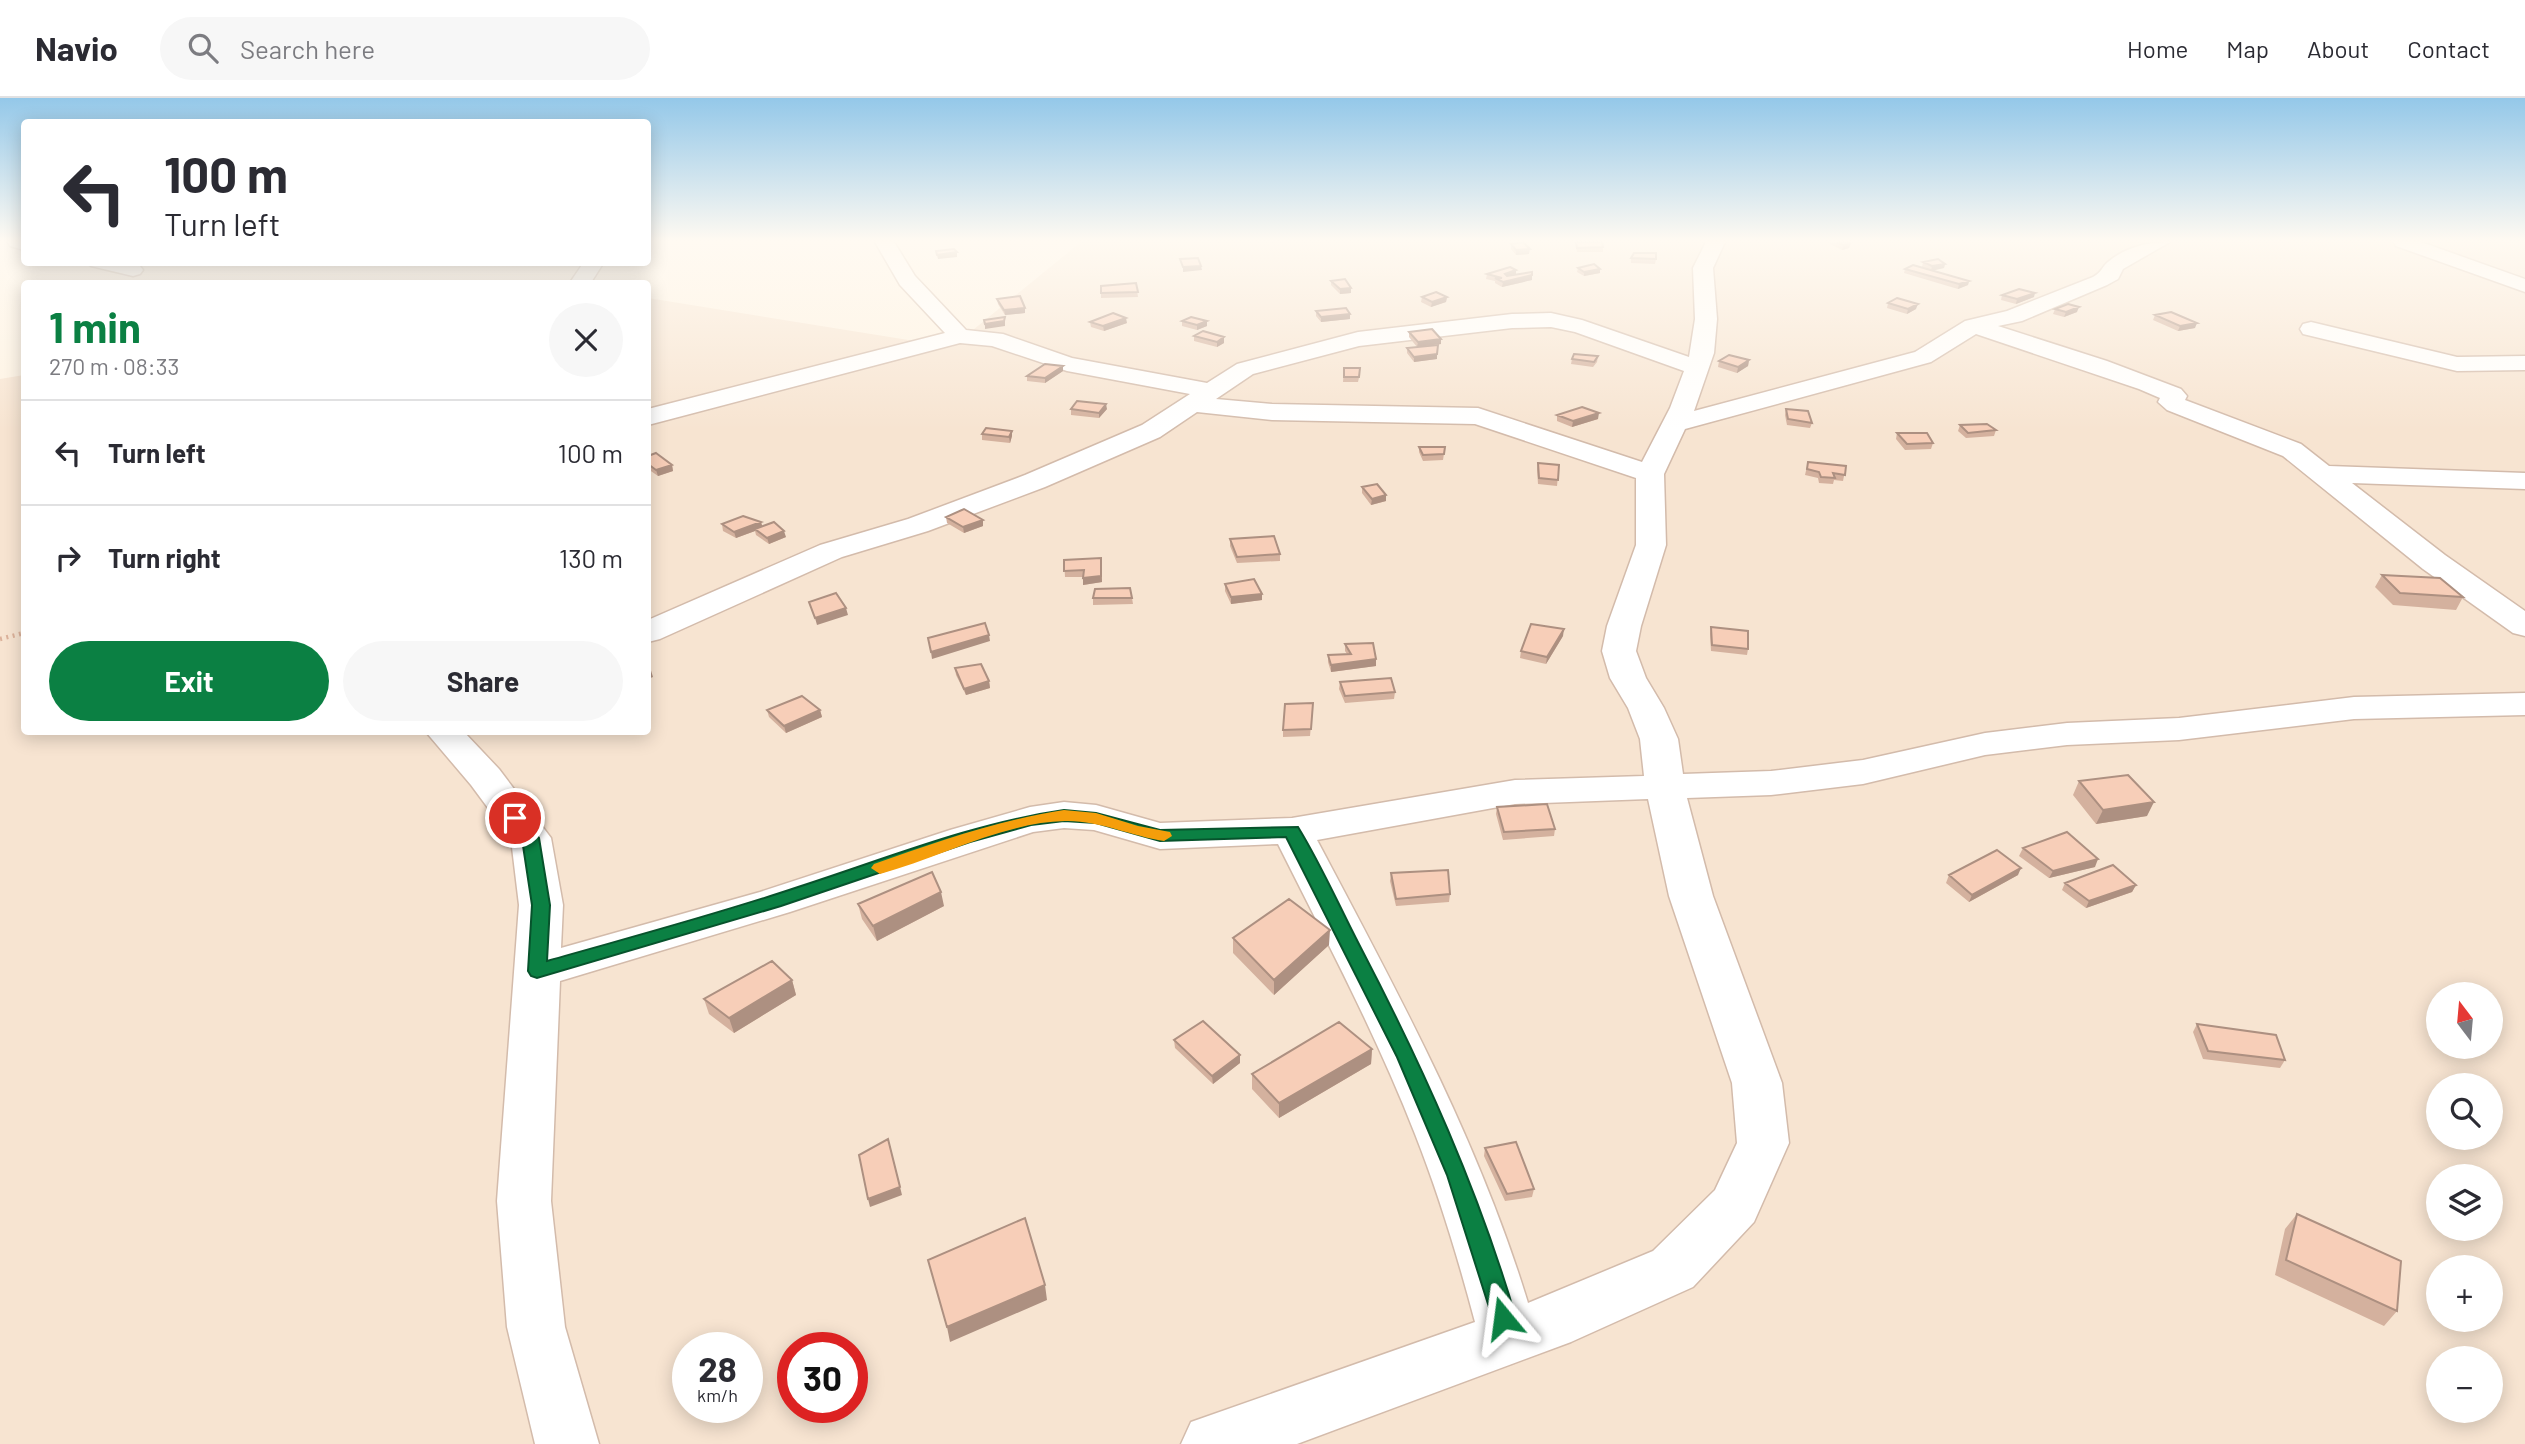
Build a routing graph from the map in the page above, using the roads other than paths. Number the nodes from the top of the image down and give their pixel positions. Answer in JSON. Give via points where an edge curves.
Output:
{"nodes":[{"id":1,"x":929,"y":305,"type":"edge"},
{"id":2,"x":1705,"y":305,"type":"edge"},
{"id":3,"x":2041,"y":305,"type":"edge"},
{"id":4,"x":1973,"y":326,"type":"junction"},
{"id":5,"x":2311,"y":329,"type":"dead end"},
{"id":6,"x":960,"y":336,"type":"junction"},
{"id":7,"x":2525,"y":363,"type":"edge"},
{"id":8,"x":1696,"y":367,"type":"junction"},
{"id":9,"x":1200,"y":397,"type":"junction"},
{"id":10,"x":651,"y":416,"type":"edge"},
{"id":11,"x":1675,"y":424,"type":"junction"},
{"id":12,"x":1650,"y":474,"type":"junction"},
{"id":13,"x":2323,"y":474,"type":"junction"},
{"id":14,"x":2525,"y":481,"type":"edge"},
{"id":15,"x":2525,"y":626,"type":"edge"},
{"id":16,"x":651,"y":631,"type":"edge"},
{"id":17,"x":2525,"y":704,"type":"edge"},
{"id":18,"x":447,"y":735,"type":"edge"},
{"id":19,"x":1665,"y":788,"type":"junction"},
{"id":20,"x":1292,"y":831,"type":"junction"},
{"id":21,"x":537,"y":971,"type":"junction"},
{"id":22,"x":1509,"y":1338,"type":"junction"},
{"id":23,"x":567,"y":1444,"type":"edge"},
{"id":24,"x":1213,"y":1444,"type":"edge"}],
"edges":[{"from":1,"to":6,"type":"street"},
{"from":2,"to":8,"type":"street","via":[[1702,353]]},
{"from":3,"to":4,"type":"street"},
{"from":4,"to":11,"type":"street","via":[[1923,357]]},
{"from":4,"to":13,"type":"street","via":[[2091,361],[2172,394],[2170,402],[2280,444]]},
{"from":5,"to":7,"type":"street","via":[[2457,363]]},
{"from":6,"to":9,"type":"street","via":[[995,339],[1067,364]]},
{"from":6,"to":10,"type":"street"},
{"from":8,"to":9,"type":"street","via":[[1582,327],[1537,320],[1358,340],[1245,369]]},
{"from":8,"to":11,"type":"street"},
{"from":9,"to":12,"type":"street","via":[[1272,412],[1478,416]]},
{"from":9,"to":16,"type":"street","via":[[1151,431],[1035,481],[918,525],[831,551]]},
{"from":11,"to":12,"type":"street"},
{"from":12,"to":19,"type":"street","via":[[1651,545],[1619,651],[1658,739]]},
{"from":13,"to":14,"type":"street"},
{"from":13,"to":15,"type":"street","via":[[2434,562]]},
{"from":17,"to":19,"type":"street","via":[[2354,708],[2179,729],[2067,734],[1985,744],[1863,772],[1771,783]]},
{"from":18,"to":21,"type":"street","via":[[485,776],[531,838],[541,905]]},
{"from":19,"to":20,"type":"street","via":[[1515,792]]},
{"from":19,"to":22,"type":"street","via":[[1691,896],[1757,1083],[1763,1143],[1735,1206],[1673,1269]]},
{"from":20,"to":21,"type":"street","via":[[1160,836],[1096,818],[1064,815],[1030,820],[775,902]]},
{"from":20,"to":22,"type":"street","via":[[1407,1057],[1458,1175]]},
{"from":21,"to":23,"type":"street","via":[[524,1201],[537,1328]]},
{"from":22,"to":24,"type":"street"}]}
